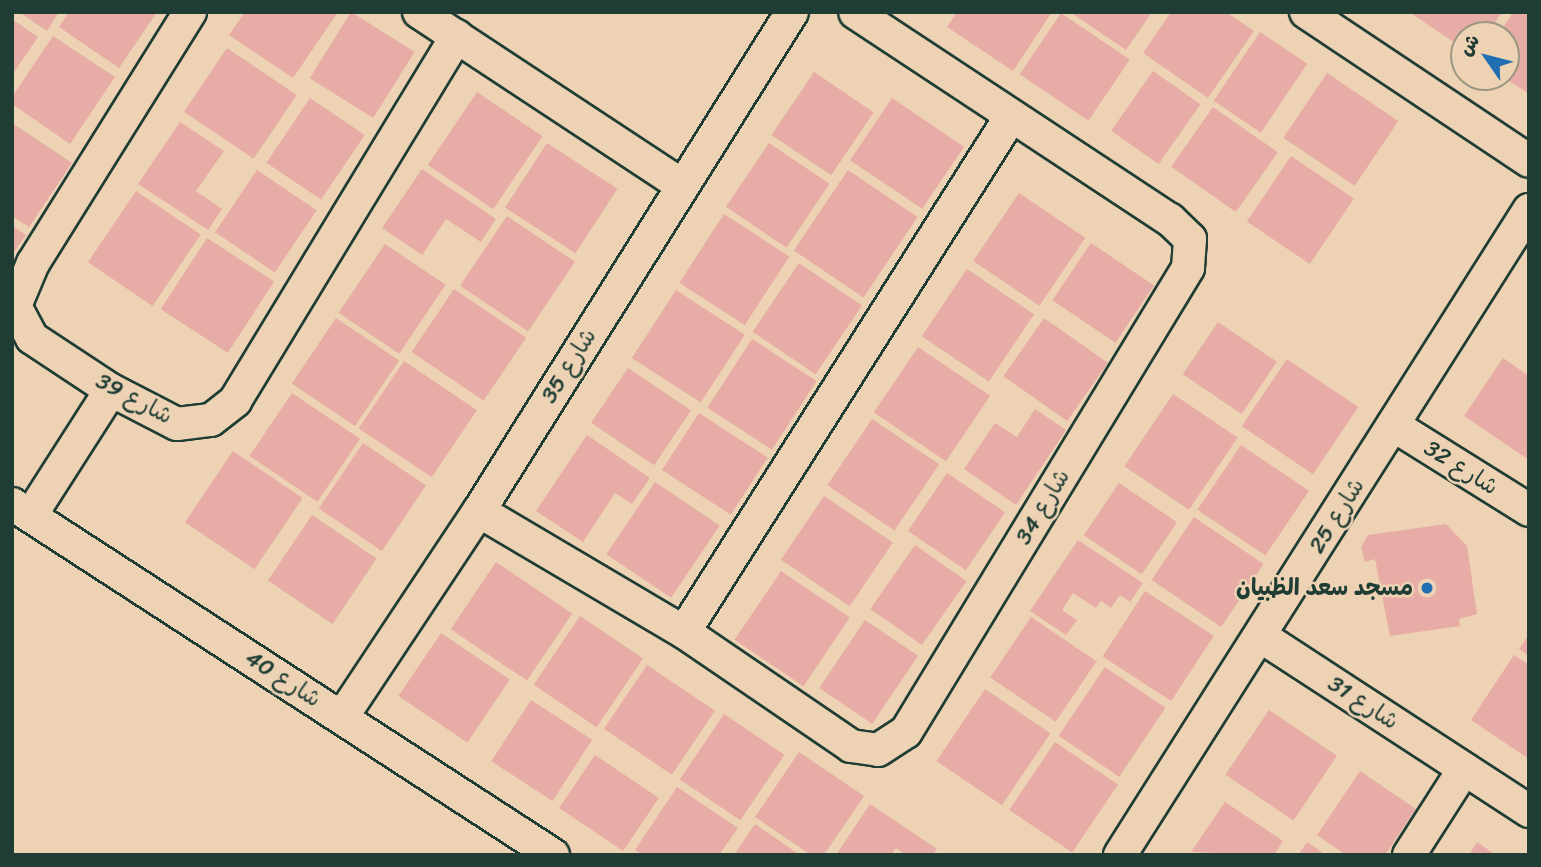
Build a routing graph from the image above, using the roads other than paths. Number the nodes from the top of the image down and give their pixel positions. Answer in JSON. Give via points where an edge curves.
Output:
{"nodes":[{"id":1,"x":190,"y":12,"type":"edge"},
{"id":2,"x":419,"y":12,"type":"edge"},
{"id":3,"x":792,"y":12,"type":"edge"},
{"id":4,"x":855,"y":12,"type":"edge"},
{"id":5,"x":1306,"y":12,"type":"edge"},
{"id":6,"x":1349,"y":24,"type":"edge"},
{"id":7,"x":457,"y":36,"type":"junction"},
{"id":8,"x":1010,"y":118,"type":"junction"},
{"id":9,"x":1529,"y":161,"type":"edge"},
{"id":10,"x":681,"y":185,"type":"junction"},
{"id":11,"x":1529,"y":210,"type":"edge"},
{"id":12,"x":111,"y":390,"type":"junction"},
{"id":13,"x":1393,"y":425,"type":"junction"},
{"id":14,"x":22,"y":510,"type":"edge"},
{"id":15,"x":1529,"y":510,"type":"edge"},
{"id":16,"x":479,"y":511,"type":"junction"},
{"id":17,"x":684,"y":632,"type":"junction"},
{"id":18,"x":1262,"y":637,"type":"junction"},
{"id":19,"x":342,"y":717,"type":"junction"},
{"id":20,"x":1464,"y":769,"type":"junction"},
{"id":21,"x":1529,"y":811,"type":"edge"},
{"id":22,"x":553,"y":855,"type":"edge"},
{"id":23,"x":1120,"y":855,"type":"edge"},
{"id":24,"x":1409,"y":855,"type":"edge"}],
"edges":[{"from":1,"to":12,"type":"street","name":"شارع 39","via":[[33,263],[15,306],[32,338]]},
{"from":2,"to":7,"type":"street"},
{"from":3,"to":10,"type":"street","name":"شارع 35"},
{"from":4,"to":8,"type":"street","name":"شارع 34"},
{"from":5,"to":6,"type":"street"},
{"from":6,"to":9,"type":"street"},
{"from":7,"to":10,"type":"street"},
{"from":7,"to":12,"type":"street","name":"شارع 39","via":[[234,401],[211,419],[177,424]]},
{"from":8,"to":17,"type":"street"},
{"from":8,"to":17,"type":"street","name":"شارع 34","via":[[1170,220],[1190,239],[1188,268],[906,732],[878,750],[851,746]]},
{"from":10,"to":16,"type":"street","name":"شارع 35"},
{"from":11,"to":13,"type":"street","name":"شارع 25"},
{"from":12,"to":14,"type":"street"},
{"from":13,"to":15,"type":"street","name":"شارع 32"},
{"from":13,"to":18,"type":"street","name":"شارع 25"},
{"from":14,"to":19,"type":"street","name":"شارع 40"},
{"from":16,"to":17,"type":"street","name":"شارع 34"},
{"from":16,"to":19,"type":"street","name":"شارع 35"},
{"from":18,"to":20,"type":"street","name":"شارع 31"},
{"from":18,"to":23,"type":"street","name":"شارع 25"},
{"from":19,"to":22,"type":"street","name":"شارع 40"},
{"from":20,"to":21,"type":"street","name":"شارع 31"},
{"from":20,"to":24,"type":"street"}]}
